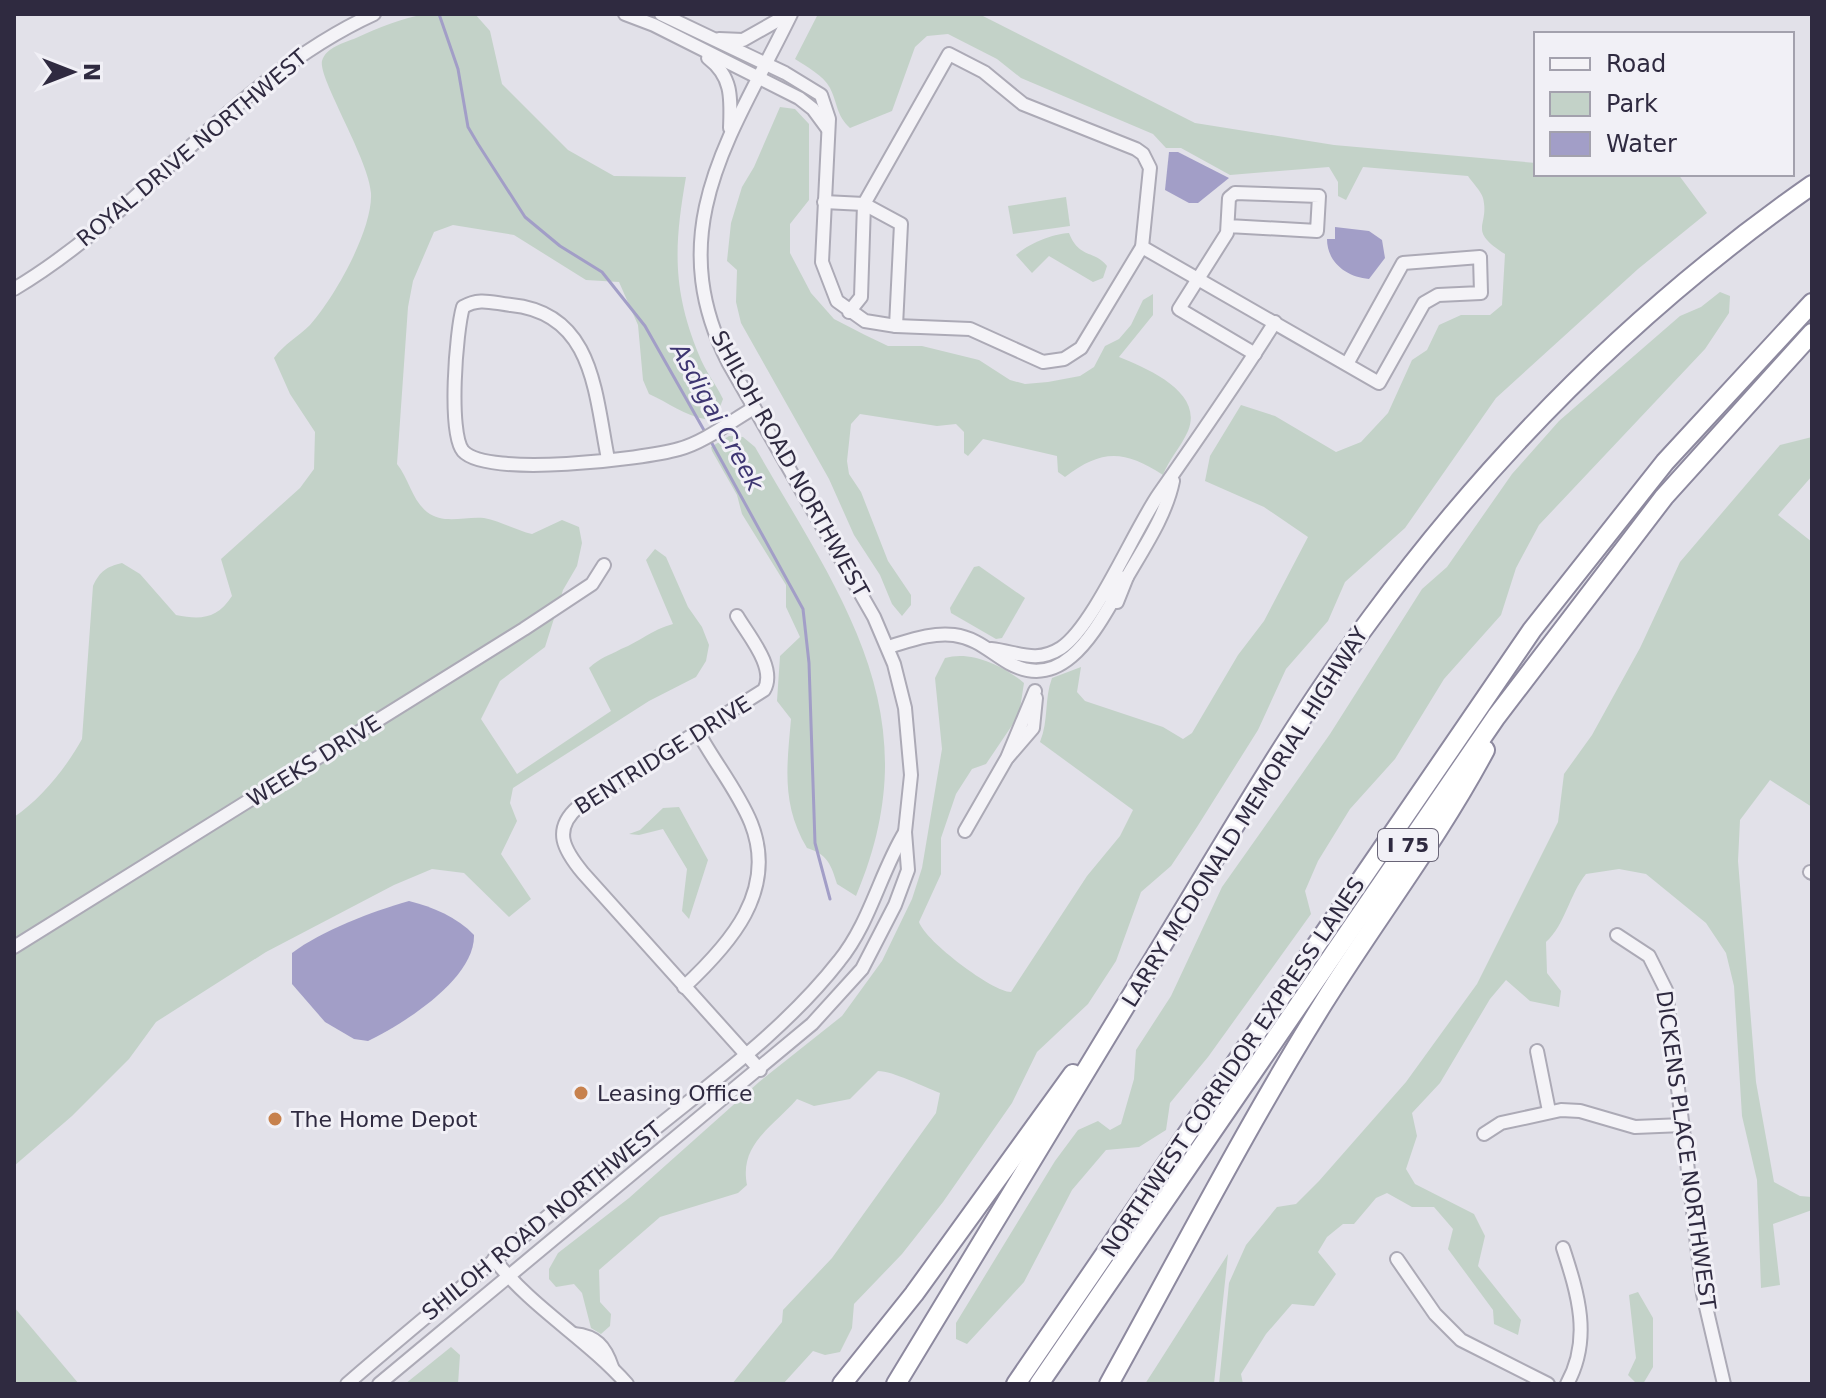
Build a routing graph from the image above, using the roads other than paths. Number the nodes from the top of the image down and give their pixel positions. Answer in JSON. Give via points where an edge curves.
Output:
{"nodes":[{"id":1,"x":374,"y":14,"type":"edge"},
{"id":2,"x":625,"y":14,"type":"edge"},
{"id":3,"x":790,"y":14,"type":"edge"},
{"id":4,"x":658,"y":19,"type":"edge"},
{"id":5,"x":706,"y":37,"type":"junction"},
{"id":6,"x":766,"y":65,"type":"junction"},
{"id":7,"x":759,"y":77,"type":"junction"},
{"id":8,"x":827,"y":128,"type":"junction"},
{"id":9,"x":730,"y":135,"type":"junction"},
{"id":10,"x":1812,"y":185,"type":"edge"},
{"id":11,"x":824,"y":202,"type":"junction"},
{"id":12,"x":864,"y":204,"type":"junction"},
{"id":13,"x":1228,"y":226,"type":"junction"},
{"id":14,"x":1142,"y":247,"type":"junction"},
{"id":15,"x":1198,"y":277,"type":"junction"},
{"id":16,"x":14,"y":289,"type":"edge"},
{"id":17,"x":1812,"y":303,"type":"edge"},
{"id":18,"x":849,"y":312,"type":"junction"},
{"id":19,"x":1275,"y":322,"type":"junction"},
{"id":20,"x":896,"y":326,"type":"junction"},
{"id":21,"x":1812,"y":333,"type":"edge"},
{"id":22,"x":1255,"y":354,"type":"junction"},
{"id":23,"x":1347,"y":364,"type":"junction"},
{"id":24,"x":754,"y":408,"type":"junction"},
{"id":25,"x":608,"y":459,"type":"junction"},
{"id":26,"x":1174,"y":477,"type":"junction"},
{"id":27,"x":604,"y":565,"type":"dead end"},
{"id":28,"x":737,"y":616,"type":"dead end"},
{"id":29,"x":888,"y":647,"type":"junction"},
{"id":30,"x":991,"y":649,"type":"junction"},
{"id":31,"x":1509,"y":699,"type":"junction"},
{"id":32,"x":698,"y":732,"type":"junction"},
{"id":33,"x":1007,"y":758,"type":"junction"},
{"id":34,"x":965,"y":831,"type":"dead end"},
{"id":35,"x":905,"y":832,"type":"junction"},
{"id":36,"x":1617,"y":935,"type":"dead end"},
{"id":37,"x":14,"y":947,"type":"edge"},
{"id":38,"x":684,"y":987,"type":"junction"},
{"id":39,"x":1107,"y":1036,"type":"junction"},
{"id":40,"x":1537,"y":1051,"type":"dead end"},
{"id":41,"x":746,"y":1054,"type":"junction"},
{"id":42,"x":760,"y":1070,"type":"junction"},
{"id":43,"x":1549,"y":1111,"type":"junction"},
{"id":44,"x":1683,"y":1125,"type":"junction"},
{"id":45,"x":1484,"y":1134,"type":"dead end"},
{"id":46,"x":1563,"y":1248,"type":"dead end"},
{"id":47,"x":494,"y":1259,"type":"junction"},
{"id":48,"x":1397,"y":1259,"type":"dead end"},
{"id":49,"x":509,"y":1278,"type":"junction"},
{"id":50,"x":347,"y":1384,"type":"edge"},
{"id":51,"x":379,"y":1384,"type":"edge"},
{"id":52,"x":627,"y":1384,"type":"edge"},
{"id":53,"x":842,"y":1384,"type":"edge"},
{"id":54,"x":896,"y":1384,"type":"edge"},
{"id":55,"x":1016,"y":1384,"type":"edge"},
{"id":56,"x":1039,"y":1384,"type":"edge"},
{"id":57,"x":1109,"y":1384,"type":"edge"},
{"id":58,"x":1548,"y":1384,"type":"edge"},
{"id":59,"x":1567,"y":1384,"type":"edge"},
{"id":60,"x":1724,"y":1384,"type":"edge"}],
"edges":[{"from":1,"to":16,"type":"street","name":"ROYAL DRIVE NORTHWEST","via":[[295,57],[72,249]]},
{"from":2,"to":4,"type":"street"},
{"from":3,"to":5,"type":"street","via":[[743,40]]},
{"from":3,"to":6,"type":"street","name":"SHILOH ROAD NORTHWEST"},
{"from":4,"to":5,"type":"street"},
{"from":4,"to":7,"type":"street"},
{"from":4,"to":9,"type":"street","via":[[722,69],[730,90]]},
{"from":5,"to":6,"type":"street"},
{"from":6,"to":7,"type":"street","name":"SHILOH ROAD NORTHWEST"},
{"from":6,"to":8,"type":"street","via":[[821,95],[828,110]]},
{"from":7,"to":8,"type":"street","via":[[807,103]]},
{"from":7,"to":9,"type":"street","name":"SHILOH ROAD NORTHWEST"},
{"from":8,"to":11,"type":"street"},
{"from":9,"to":24,"type":"street","name":"SHILOH ROAD NORTHWEST","via":[[707,190],[700,264],[712,326]]},
{"from":10,"to":39,"type":"highway","name":"LARRY MCDONALD MEMORIAL HIGHWAY","via":[[1741,234],[1623,336],[1535,422],[1435,535],[1314,701]]},
{"from":11,"to":12,"type":"street"},
{"from":11,"to":18,"type":"street","via":[[825,276]]},
{"from":12,"to":14,"type":"street","via":[[949,54],[984,72],[1023,104],[1143,154],[1150,168]]},
{"from":12,"to":18,"type":"street","via":[[861,297]]},
{"from":12,"to":20,"type":"street","via":[[901,224]]},
{"from":13,"to":13,"type":"street","via":[[1229,198],[1235,193],[1319,196],[1317,231]]},
{"from":13,"to":15,"type":"street"},
{"from":14,"to":15,"type":"street"},
{"from":14,"to":20,"type":"street","via":[[1087,340],[1064,359],[1031,359],[970,329]]},
{"from":15,"to":19,"type":"street"},
{"from":15,"to":22,"type":"street","via":[[1179,309]]},
{"from":17,"to":55,"type":"highway","name":"NORTHWEST CORRIDOR EXPRESS LANES","via":[[1665,462],[1532,630]]},
{"from":18,"to":20,"type":"street","via":[[865,321]]},
{"from":19,"to":22,"type":"street"},
{"from":19,"to":23,"type":"street"},
{"from":21,"to":31,"type":"highway","number":"I 75","via":[[1664,497]]},
{"from":22,"to":26,"type":"street"},
{"from":23,"to":23,"type":"street","via":[[1403,263],[1480,257],[1481,293],[1438,295],[1424,303],[1379,383]]},
{"from":24,"to":25,"type":"street","via":[[680,449]]},
{"from":24,"to":29,"type":"street","name":"SHILOH ROAD NORTHWEST"},
{"from":25,"to":25,"type":"street","via":[[539,466],[475,460],[461,449],[455,429],[463,307],[482,300],[522,306],[576,336],[586,355]]},
{"from":26,"to":30,"type":"street","via":[[1071,640],[1040,657]]},
{"from":26,"to":30,"type":"street","via":[[1169,500],[1127,577],[1110,596],[1112,602],[1088,643],[1064,662],[1022,669]]},
{"from":27,"to":37,"type":"street","name":"WEEKS DRIVE","via":[[592,584],[524,629]]},
{"from":28,"to":32,"type":"street","name":"BENTRIDGE DRIVE","via":[[766,668],[767,684],[760,694]]},
{"from":29,"to":30,"type":"street","via":[[944,635]]},
{"from":29,"to":35,"type":"street","name":"SHILOH ROAD NORTHWEST","via":[[902,690],[910,750]]},
{"from":31,"to":56,"type":"highway","number":"I 75"},
{"from":31,"to":57,"type":"highway","via":[[1457,800],[1274,1086]]},
{"from":32,"to":38,"type":"street","via":[[750,821],[757,875],[745,919],[723,951]]},
{"from":32,"to":38,"type":"street","name":"BENTRIDGE DRIVE","via":[[578,807],[566,817],[561,831],[569,856]]},
{"from":33,"to":33,"type":"street","via":[[1033,728],[1035,691]]},
{"from":33,"to":34,"type":"street"},
{"from":35,"to":41,"type":"street","name":"SHILOH ROAD NORTHWEST","via":[[839,962]]},
{"from":35,"to":42,"type":"street","name":"SHILOH ROAD NORTHWEST","via":[[908,870],[862,969]]},
{"from":36,"to":44,"type":"street","name":"DICKENS PLACE NORTHWEST","via":[[1643,950],[1663,978]]},
{"from":38,"to":41,"type":"street","name":"BENTRIDGE DRIVE"},
{"from":39,"to":53,"type":"highway","via":[[1043,1112],[914,1294]]},
{"from":39,"to":54,"type":"highway","name":"LARRY MCDONALD MEMORIAL HIGHWAY"},
{"from":40,"to":43,"type":"street"},
{"from":41,"to":42,"type":"street","name":"BENTRIDGE DRIVE"},
{"from":41,"to":47,"type":"street","name":"SHILOH ROAD NORTHWEST"},
{"from":42,"to":49,"type":"street","name":"SHILOH ROAD NORTHWEST"},
{"from":43,"to":44,"type":"street","via":[[1580,1111],[1635,1127]]},
{"from":43,"to":45,"type":"street","via":[[1501,1123]]},
{"from":44,"to":60,"type":"street","name":"DICKENS PLACE NORTHWEST","via":[[1703,1294]]},
{"from":46,"to":59,"type":"street","via":[[1582,1319],[1577,1360]]},
{"from":47,"to":49,"type":"street"},
{"from":47,"to":50,"type":"street","name":"SHILOH ROAD NORTHWEST"},
{"from":48,"to":58,"type":"street","via":[[1435,1314],[1461,1340]]},
{"from":49,"to":51,"type":"street","name":"SHILOH ROAD NORTHWEST"},
{"from":49,"to":52,"type":"street","via":[[574,1334],[577,1348],[599,1365],[612,1367]]}]}
